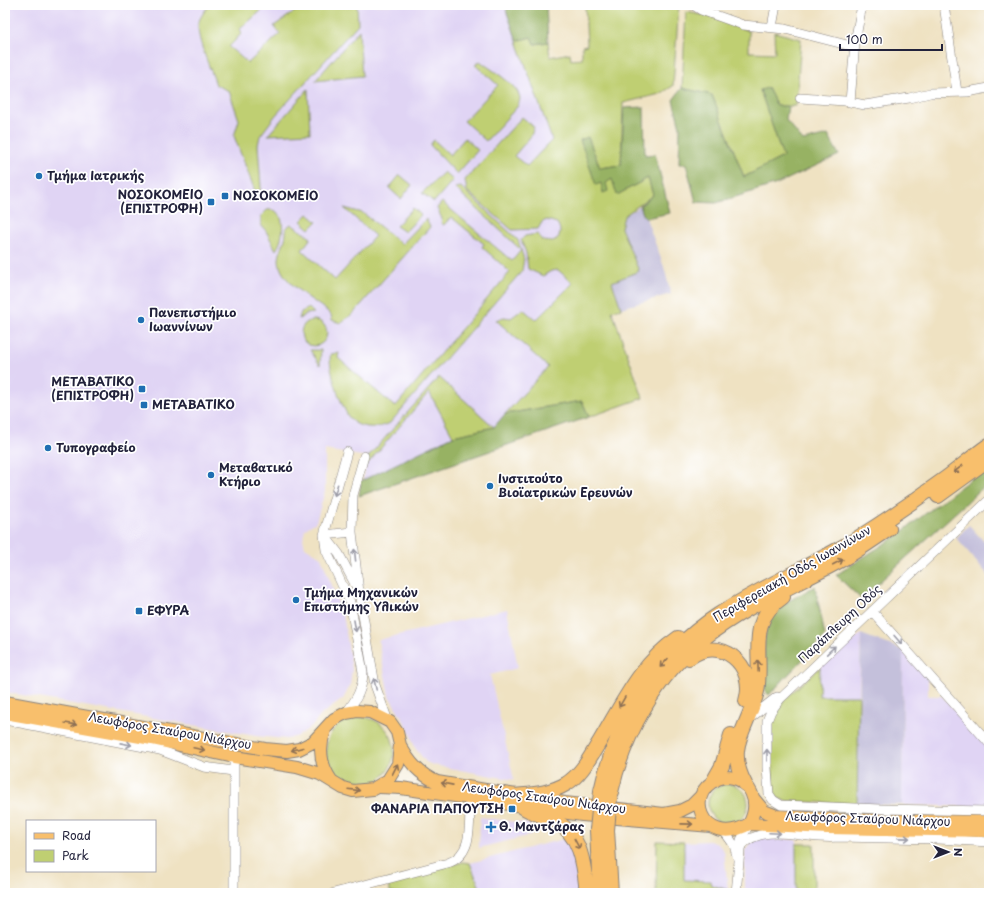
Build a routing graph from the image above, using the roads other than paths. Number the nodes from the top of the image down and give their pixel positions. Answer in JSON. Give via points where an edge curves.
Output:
{"nodes":[{"id":1,"x":693,"y":5,"type":"edge"},
{"id":2,"x":776,"y":5,"type":"edge"},
{"id":3,"x":862,"y":5,"type":"edge"},
{"id":4,"x":944,"y":5,"type":"edge"},
{"id":5,"x":772,"y":27,"type":"junction"},
{"id":6,"x":855,"y":47,"type":"junction"},
{"id":7,"x":989,"y":88,"type":"edge"},
{"id":8,"x":957,"y":92,"type":"junction"},
{"id":9,"x":800,"y":98,"type":"dead end"},
{"id":10,"x":850,"y":102,"type":"junction"},
{"id":11,"x":989,"y":445,"type":"edge"},
{"id":12,"x":347,"y":452,"type":"dead end"},
{"id":13,"x":364,"y":456,"type":"dead end"},
{"id":14,"x":989,"y":459,"type":"edge"},
{"id":15,"x":989,"y":500,"type":"edge"},
{"id":16,"x":352,"y":532,"type":"junction"},
{"id":17,"x":324,"y":535,"type":"junction"},
{"id":18,"x":803,"y":580,"type":"junction"},
{"id":19,"x":359,"y":592,"type":"junction"},
{"id":20,"x":872,"y":611,"type":"junction"},
{"id":21,"x":710,"y":620,"type":"junction"},
{"id":22,"x":673,"y":668,"type":"junction"},
{"id":23,"x":786,"y":693,"type":"junction"},
{"id":24,"x":5,"y":702,"type":"edge"},
{"id":25,"x":5,"y":712,"type":"edge"},
{"id":26,"x":346,"y":713,"type":"junction"},
{"id":27,"x":5,"y":720,"type":"edge"},
{"id":28,"x":388,"y":720,"type":"junction"},
{"id":29,"x":746,"y":721,"type":"junction"},
{"id":30,"x":327,"y":726,"type":"junction"},
{"id":31,"x":989,"y":743,"type":"edge"},
{"id":32,"x":400,"y":745,"type":"junction"},
{"id":33,"x":234,"y":757,"type":"junction"},
{"id":34,"x":233,"y":771,"type":"junction"},
{"id":35,"x":331,"y":780,"type":"junction"},
{"id":36,"x":714,"y":780,"type":"junction"},
{"id":37,"x":745,"y":784,"type":"junction"},
{"id":38,"x":379,"y":787,"type":"junction"},
{"id":39,"x":606,"y":792,"type":"junction"},
{"id":40,"x":513,"y":796,"type":"junction"},
{"id":41,"x":700,"y":797,"type":"junction"},
{"id":42,"x":470,"y":799,"type":"junction"},
{"id":43,"x":754,"y":799,"type":"junction"},
{"id":44,"x":523,"y":807,"type":"junction"},
{"id":45,"x":989,"y":811,"type":"edge"},
{"id":46,"x":989,"y":822,"type":"edge"},
{"id":47,"x":749,"y":824,"type":"junction"},
{"id":48,"x":711,"y":826,"type":"junction"},
{"id":49,"x":810,"y":828,"type":"junction"},
{"id":50,"x":602,"y":830,"type":"junction"},
{"id":51,"x":724,"y":831,"type":"junction"},
{"id":52,"x":967,"y":831,"type":"junction"},
{"id":53,"x":989,"y":831,"type":"edge"},
{"id":54,"x":838,"y":837,"type":"junction"},
{"id":55,"x":989,"y":838,"type":"edge"},
{"id":56,"x":989,"y":842,"type":"edge"},
{"id":57,"x":740,"y":847,"type":"junction"},
{"id":58,"x":738,"y":866,"type":"junction"},
{"id":59,"x":234,"y":893,"type":"edge"},
{"id":60,"x":334,"y":893,"type":"edge"},
{"id":61,"x":587,"y":893,"type":"edge"},
{"id":62,"x":600,"y":893,"type":"edge"},
{"id":63,"x":610,"y":893,"type":"edge"},
{"id":64,"x":736,"y":893,"type":"edge"}],
"edges":[{"from":1,"to":5,"type":"street","via":[[743,25]]},
{"from":2,"to":5,"type":"street"},
{"from":3,"to":6,"type":"street"},
{"from":4,"to":8,"type":"street"},
{"from":5,"to":6,"type":"street"},
{"from":6,"to":10,"type":"street"},
{"from":7,"to":8,"type":"street"},
{"from":8,"to":10,"type":"street","via":[[930,93],[865,105]]},
{"from":9,"to":10,"type":"street"},
{"from":11,"to":21,"type":"highway","name":"Περιφερειακή Οδός Ιωαννίνων","one_way":true,"via":[[945,479],[854,540]]},
{"from":12,"to":17,"type":"street","one_way":true},
{"from":13,"to":16,"type":"street","via":[[353,495]]},
{"from":18,"to":14,"type":"highway","name":"Περιφερειακή Οδός Ιωαννίνων","one_way":true,"via":[[888,530]]},
{"from":15,"to":20,"type":"street","name":"Παράπλευρη Οδός"},
{"from":16,"to":17,"type":"street"},
{"from":19,"to":16,"type":"street","one_way":true},
{"from":17,"to":19,"type":"street","via":[[339,554]]},
{"from":17,"to":26,"type":"street","one_way":true,"via":[[326,550],[350,602],[363,672],[360,692]]},
{"from":18,"to":22,"type":"highway","name":"Περιφερειακή Οδός Ιωαννίνων","via":[[712,632]]},
{"from":29,"to":18,"type":"highway","one_way":true,"via":[[758,686],[758,636],[761,622],[773,605]]},
{"from":28,"to":19,"type":"street","one_way":true,"via":[[375,685]]},
{"from":23,"to":20,"type":"street","name":"Παράπλευρη Οδός","one_way":true},
{"from":20,"to":31,"type":"street","one_way":true},
{"from":21,"to":39,"type":"highway","name":"Περιφερειακή Οδός Ιωαννίνων","one_way":true,"via":[[663,663],[639,695],[616,740],[605,772]]},
{"from":21,"to":40,"type":"highway","one_way":true,"via":[[668,644],[641,671],[576,776],[550,792]]},
{"from":22,"to":36,"type":"highway","via":[[694,653],[711,650],[722,651],[732,656],[740,663],[746,674],[746,700],[720,772]]},
{"from":22,"to":39,"type":"highway","name":"Περιφερειακή Οδός Ιωαννίνων","via":[[653,695],[636,725]]},
{"from":23,"to":29,"type":"street"},
{"from":45,"to":23,"type":"street","name":"Παράπλευρη Οδός","one_way":true,"via":[[788,806],[776,802],[769,794],[767,783],[767,722],[773,707]]},
{"from":30,"to":24,"type":"main road","name":"Λεωφόρος Σταύρου Νιάρχου","one_way":true,"via":[[313,742],[302,748],[277,750]]},
{"from":25,"to":33,"type":"main road","name":"Λεωφόρος Σταύρου Νιάρχου","one_way":true},
{"from":26,"to":28,"type":"main road","name":"Λεωφόρος Σταύρου Νιάρχου","via":[[363,711]]},
{"from":26,"to":30,"type":"main road","name":"Λεωφόρος Σταύρου Νιάρχου"},
{"from":27,"to":34,"type":"street","one_way":true,"via":[[160,750],[204,767]]},
{"from":28,"to":32,"type":"main road","name":"Λεωφόρος Σταύρου Νιάρχου","via":[[397,732]]},
{"from":29,"to":37,"type":"highway","via":[[736,754],[737,766]]},
{"from":30,"to":35,"type":"main road","via":[[320,746],[320,755],[325,772]]},
{"from":38,"to":32,"type":"main road","name":"Λεωφόρος Σταύρου Νιάρχου","one_way":true,"via":[[394,773],[398,764]]},
{"from":40,"to":32,"type":"main road","name":"Λεωφόρος Σταύρου Νιάρχου","one_way":true,"via":[[430,779],[409,761]]},
{"from":33,"to":34,"type":"street"},
{"from":33,"to":35,"type":"main road","name":"Λεωφόρος Σταύρου Νιάρχου","via":[[297,767]]},
{"from":34,"to":59,"type":"street"},
{"from":35,"to":38,"type":"main road","name":"Λεωφόρος Σταύρου Νιάρχου","one_way":true,"via":[[353,791]]},
{"from":36,"to":37,"type":"main road","via":[[734,777]]},
{"from":36,"to":41,"type":"main road","via":[[703,790]]},
{"from":37,"to":43,"type":"main road"},
{"from":38,"to":42,"type":"main road","name":"Λεωφόρος Σταύρου Νιάρχου"},
{"from":39,"to":50,"type":"highway","name":"Περιφερειακή Οδός Ιωαννίνων","bridge":true},
{"from":40,"to":41,"type":"main road","name":"Λεωφόρος Σταύρου Νιάρχου","via":[[669,814],[686,808]]},
{"from":41,"to":48,"type":"main road","via":[[703,816]]},
{"from":42,"to":44,"type":"main road","name":"Λεωφόρος Σταύρου Νιάρχου"},
{"from":42,"to":60,"type":"street","via":[[468,843],[459,858]]},
{"from":43,"to":46,"type":"main road","name":"Λεωφόρος Σταύρου Νιάρχου","via":[[764,810],[777,816],[839,820]]},
{"from":43,"to":47,"type":"main road","via":[[754,812]]},
{"from":44,"to":48,"type":"main road","name":"Λεωφόρος Σταύρου Νιάρχου","one_way":true,"via":[[617,819]]},
{"from":44,"to":61,"type":"highway","one_way":true,"via":[[559,823],[572,836],[580,850],[584,865]]},
{"from":47,"to":49,"type":"main road","name":"Λεωφόρος Σταύρου Νιάρχου"},
{"from":47,"to":51,"type":"main road","via":[[736,830]]},
{"from":47,"to":57,"type":"street","via":[[743,833]]},
{"from":48,"to":51,"type":"main road"},
{"from":49,"to":52,"type":"main road","name":"Λεωφόρος Σταύρου Νιάρχου"},
{"from":49,"to":54,"type":"main road"},
{"from":50,"to":62,"type":"highway","name":"Περιφερειακή Οδός Ιωαννίνων"},
{"from":50,"to":63,"type":"highway","name":"Περιφερειακή Οδός Ιωαννίνων"},
{"from":51,"to":58,"type":"street","via":[[736,850]]},
{"from":52,"to":53,"type":"main road","name":"Λεωφόρος Σταύρου Νιάρχου"},
{"from":52,"to":55,"type":"main road"},
{"from":54,"to":56,"type":"street","one_way":true},
{"from":57,"to":54,"type":"street","one_way":true,"via":[[747,839],[764,833]]},
{"from":57,"to":58,"type":"street"},
{"from":58,"to":64,"type":"street"}]}
